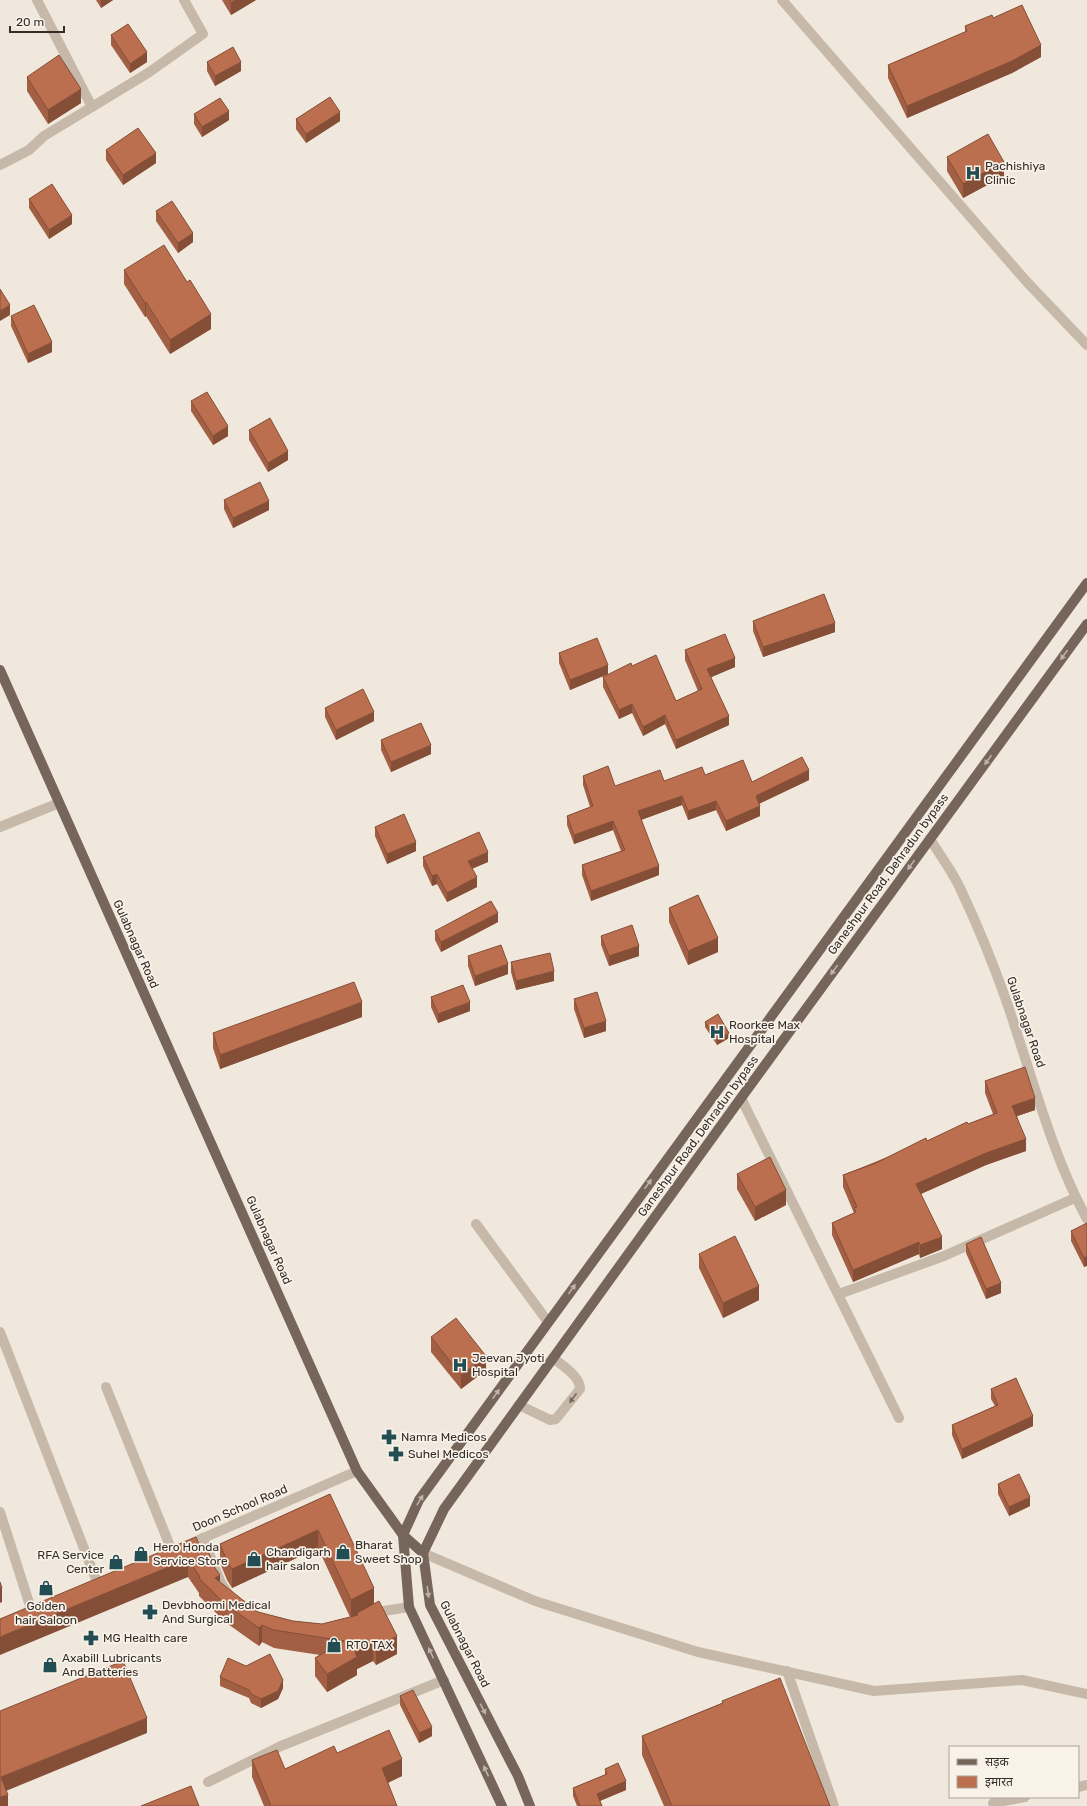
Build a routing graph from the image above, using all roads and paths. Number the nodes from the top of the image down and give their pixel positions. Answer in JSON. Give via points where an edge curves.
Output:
{"nodes":[{"id":1,"x":36,"y":0,"type":"edge"},
{"id":2,"x":184,"y":0,"type":"edge"},
{"id":3,"x":782,"y":0,"type":"edge"},
{"id":4,"x":92,"y":107,"type":"junction"},
{"id":5,"x":0,"y":166,"type":"edge"},
{"id":6,"x":1087,"y":345,"type":"edge"},
{"id":7,"x":1087,"y":582,"type":"edge"},
{"id":8,"x":1087,"y":624,"type":"edge"},
{"id":9,"x":0,"y":670,"type":"edge"},
{"id":10,"x":59,"y":803,"type":"junction"},
{"id":11,"x":0,"y":827,"type":"edge"},
{"id":12,"x":930,"y":839,"type":"junction"},
{"id":13,"x":741,"y":1098,"type":"junction"},
{"id":14,"x":1075,"y":1198,"type":"junction"},
{"id":15,"x":1087,"y":1219,"type":"edge"},
{"id":16,"x":476,"y":1224,"type":"dead end"},
{"id":17,"x":839,"y":1294,"type":"junction"},
{"id":18,"x":548,"y":1322,"type":"junction"},
{"id":19,"x":0,"y":1332,"type":"edge"},
{"id":20,"x":553,"y":1358,"type":"junction"},
{"id":21,"x":106,"y":1387,"type":"dead end"},
{"id":22,"x":519,"y":1405,"type":"junction"},
{"id":23,"x":899,"y":1418,"type":"dead end"},
{"id":24,"x":357,"y":1471,"type":"junction"},
{"id":25,"x":0,"y":1512,"type":"edge"},
{"id":26,"x":403,"y":1535,"type":"junction"},
{"id":27,"x":203,"y":1538,"type":"junction"},
{"id":28,"x":423,"y":1553,"type":"junction"},
{"id":29,"x":97,"y":1583,"type":"edge"},
{"id":30,"x":234,"y":1602,"type":"edge"},
{"id":31,"x":409,"y":1606,"type":"junction"},
{"id":32,"x":32,"y":1612,"type":"edge"},
{"id":33,"x":365,"y":1618,"type":"edge"},
{"id":34,"x":787,"y":1671,"type":"junction"},
{"id":35,"x":444,"y":1680,"type":"junction"},
{"id":36,"x":1087,"y":1694,"type":"edge"},
{"id":37,"x":208,"y":1782,"type":"dead end"},
{"id":38,"x":1020,"y":1798,"type":"edge"},
{"id":39,"x":502,"y":1806,"type":"edge"},
{"id":40,"x":530,"y":1806,"type":"edge"},
{"id":41,"x":834,"y":1806,"type":"edge"},
{"id":42,"x":994,"y":1806,"type":"edge"}],
"edges":[{"from":1,"to":4,"type":"street"},
{"from":2,"to":4,"type":"street","via":[[203,34],[148,73]]},
{"from":3,"to":6,"type":"street","via":[[1026,281]]},
{"from":4,"to":5,"type":"street","via":[[44,136],[29,150]]},
{"from":18,"to":7,"type":"main road","one_way":true},
{"from":8,"to":12,"type":"main road","name":"Ganeshpur Road, Dehradun bypass","one_way":true},
{"from":9,"to":10,"type":"main road","name":"Gulabnagar Road"},
{"from":10,"to":11,"type":"street"},
{"from":10,"to":24,"type":"main road","name":"Gulabnagar Road"},
{"from":12,"to":13,"type":"main road","name":"Ganeshpur Road, Dehradun bypass","one_way":true},
{"from":12,"to":14,"type":"street","name":"Gulabnagar Road","via":[[960,887],[978,930],[1006,1001]]},
{"from":13,"to":17,"type":"street"},
{"from":13,"to":20,"type":"main road","name":"Ganeshpur Road, Dehradun bypass"},
{"from":14,"to":15,"type":"street","name":"Gulabnagar Road"},
{"from":14,"to":17,"type":"street","via":[[944,1256]]},
{"from":16,"to":18,"type":"street"},
{"from":17,"to":23,"type":"street"},
{"from":26,"to":18,"type":"main road","one_way":true,"via":[[420,1500]]},
{"from":19,"to":29,"type":"street"},
{"from":20,"to":22,"type":"main road","name":"Ganeshpur Road, Dehradun bypass"},
{"from":20,"to":22,"type":"street","one_way":true,"via":[[576,1378],[580,1389],[556,1419],[550,1420]]},
{"from":21,"to":27,"type":"street","name":"Doon School Road","via":[[169,1552]]},
{"from":22,"to":28,"type":"main road","name":"Ganeshpur Road, Dehradun bypass","via":[[444,1509]]},
{"from":24,"to":26,"type":"main road","name":"Gulabnagar Road"},
{"from":24,"to":27,"type":"street","name":"Doon School Road"},
{"from":25,"to":32,"type":"street"},
{"from":26,"to":28,"type":"main road","name":"Gulabnagar Road"},
{"from":26,"to":31,"type":"main road"},
{"from":27,"to":30,"type":"street","via":[[221,1583]]},
{"from":28,"to":34,"type":"street","via":[[535,1600],[698,1652]]},
{"from":28,"to":40,"type":"main road","name":"Gulabnagar Road","one_way":true,"via":[[430,1605],[518,1776]]},
{"from":31,"to":33,"type":"street","via":[[377,1612]]},
{"from":35,"to":31,"type":"main road","one_way":true},
{"from":34,"to":36,"type":"street","via":[[874,1691],[1022,1680]]},
{"from":34,"to":41,"type":"street"},
{"from":35,"to":37,"type":"street","via":[[281,1746]]},
{"from":39,"to":35,"type":"main road","one_way":true},
{"from":38,"to":42,"type":"street","via":[[994,1803]]}]}
